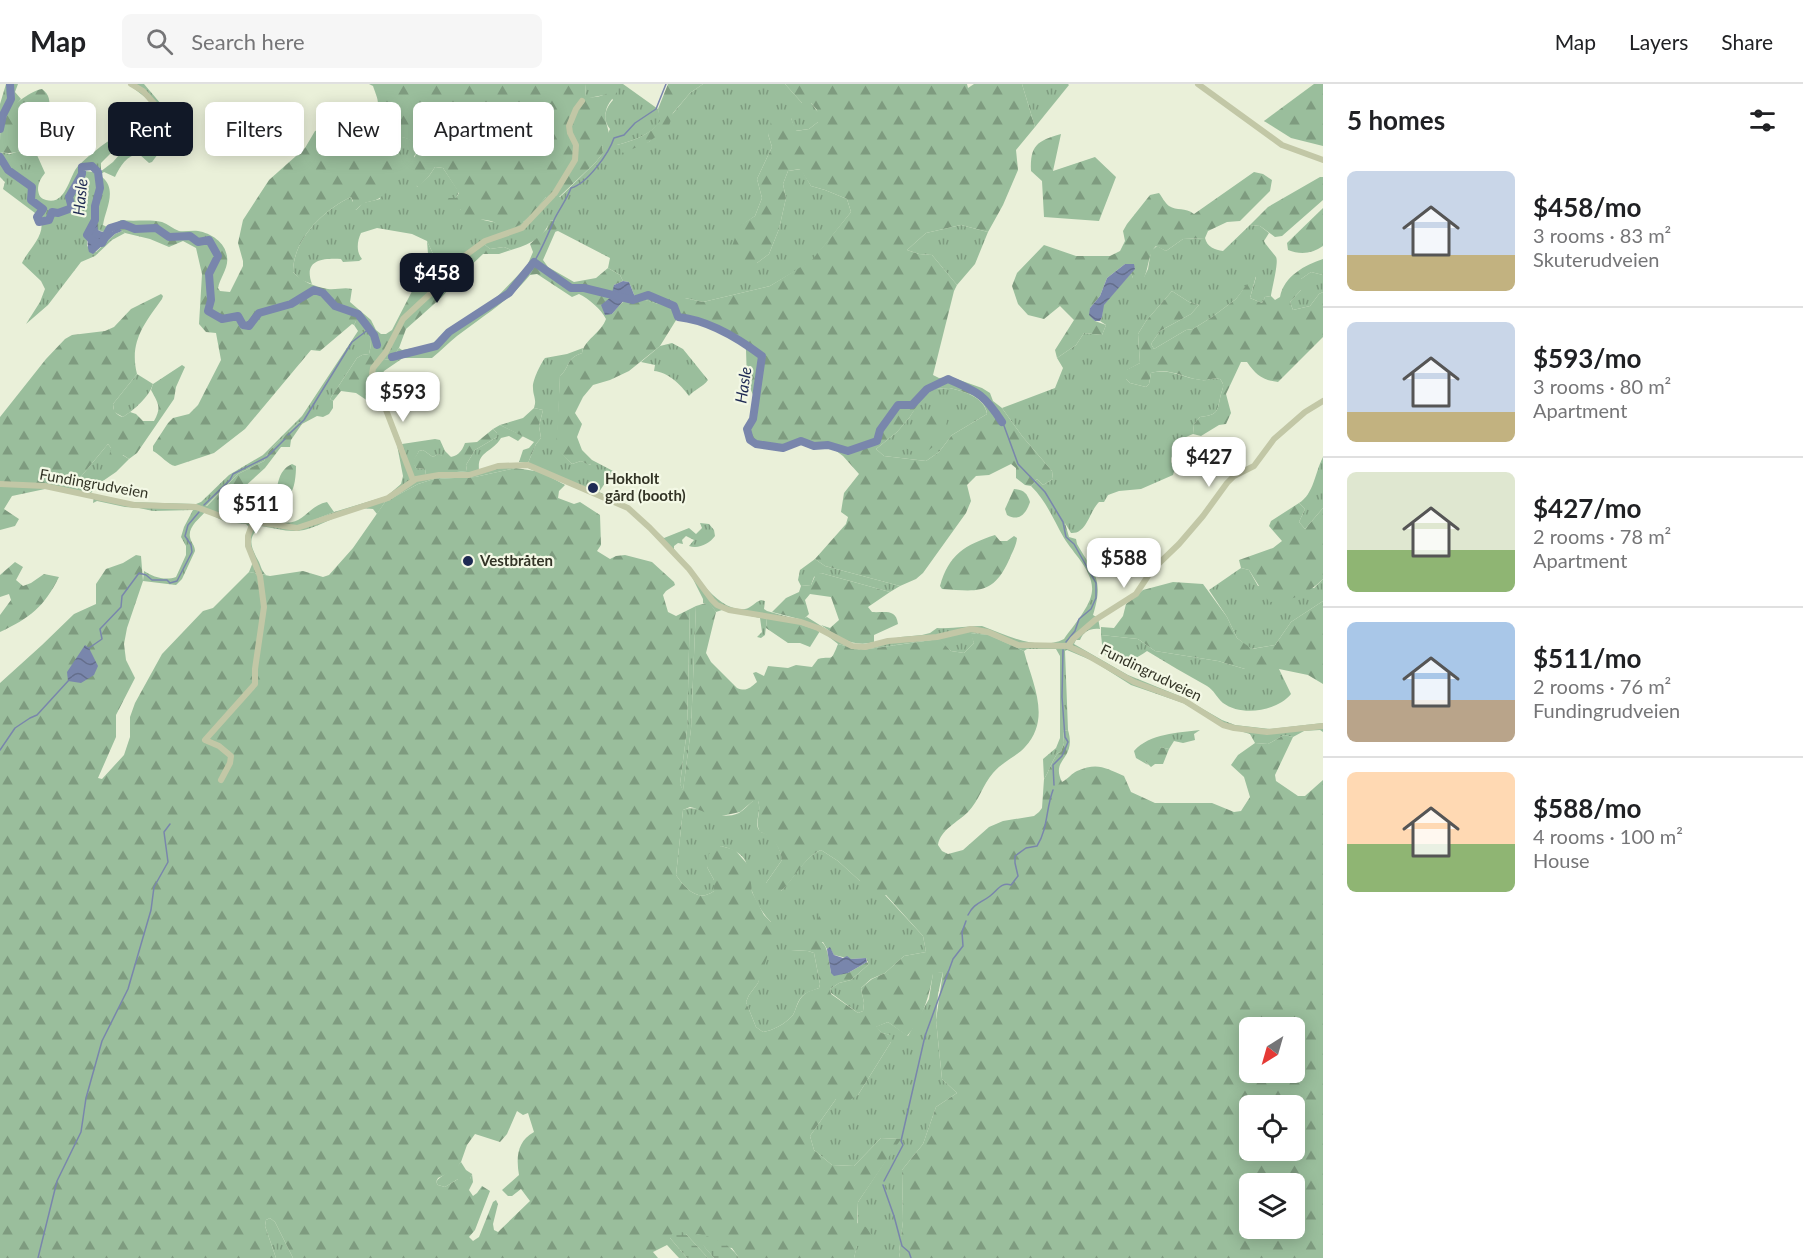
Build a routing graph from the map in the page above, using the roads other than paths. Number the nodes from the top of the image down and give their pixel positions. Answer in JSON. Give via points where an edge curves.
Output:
{"nodes":[{"id":1,"x":131,"y":84,"type":"edge"},
{"id":2,"x":1198,"y":84,"type":"edge"},
{"id":3,"x":582,"y":101,"type":"dead end"},
{"id":4,"x":153,"y":102,"type":"edge"},
{"id":5,"x":1323,"y":160,"type":"edge"},
{"id":6,"x":1323,"y":401,"type":"edge"},
{"id":7,"x":414,"y":480,"type":"junction"},
{"id":8,"x":0,"y":484,"type":"edge"},
{"id":9,"x":253,"y":522,"type":"junction"},
{"id":10,"x":1068,"y":646,"type":"junction"},
{"id":11,"x":1323,"y":726,"type":"edge"},
{"id":12,"x":221,"y":780,"type":"dead end"}],
"edges":[{"from":1,"to":4,"type":"street"},
{"from":2,"to":5,"type":"street","via":[[1282,145]]},
{"from":3,"to":7,"type":"street","via":[[569,126],[576,146],[575,160],[550,199],[522,228],[485,241],[459,260],[403,319],[386,353],[374,366],[372,374]]},
{"from":6,"to":10,"type":"street","via":[[1274,439],[1254,466],[1227,483],[1136,594],[1095,620]]},
{"from":7,"to":9,"type":"street","name":"Fundingrudveien","via":[[388,498],[304,527]]},
{"from":7,"to":10,"type":"street","name":"Fundingrudveien","via":[[469,475],[509,465],[534,467],[628,508],[722,608],[801,622],[852,646],[937,637],[971,629],[1018,645]]},
{"from":8,"to":9,"type":"street","name":"Fundingrudveien","via":[[45,486],[134,505],[196,507]]},
{"from":9,"to":12,"type":"street","via":[[248,540],[260,576],[264,618],[255,684],[205,740],[231,756]]},
{"from":10,"to":11,"type":"street","name":"Fundingrudveien","via":[[1134,682],[1185,701],[1234,728],[1267,732]]}]}
